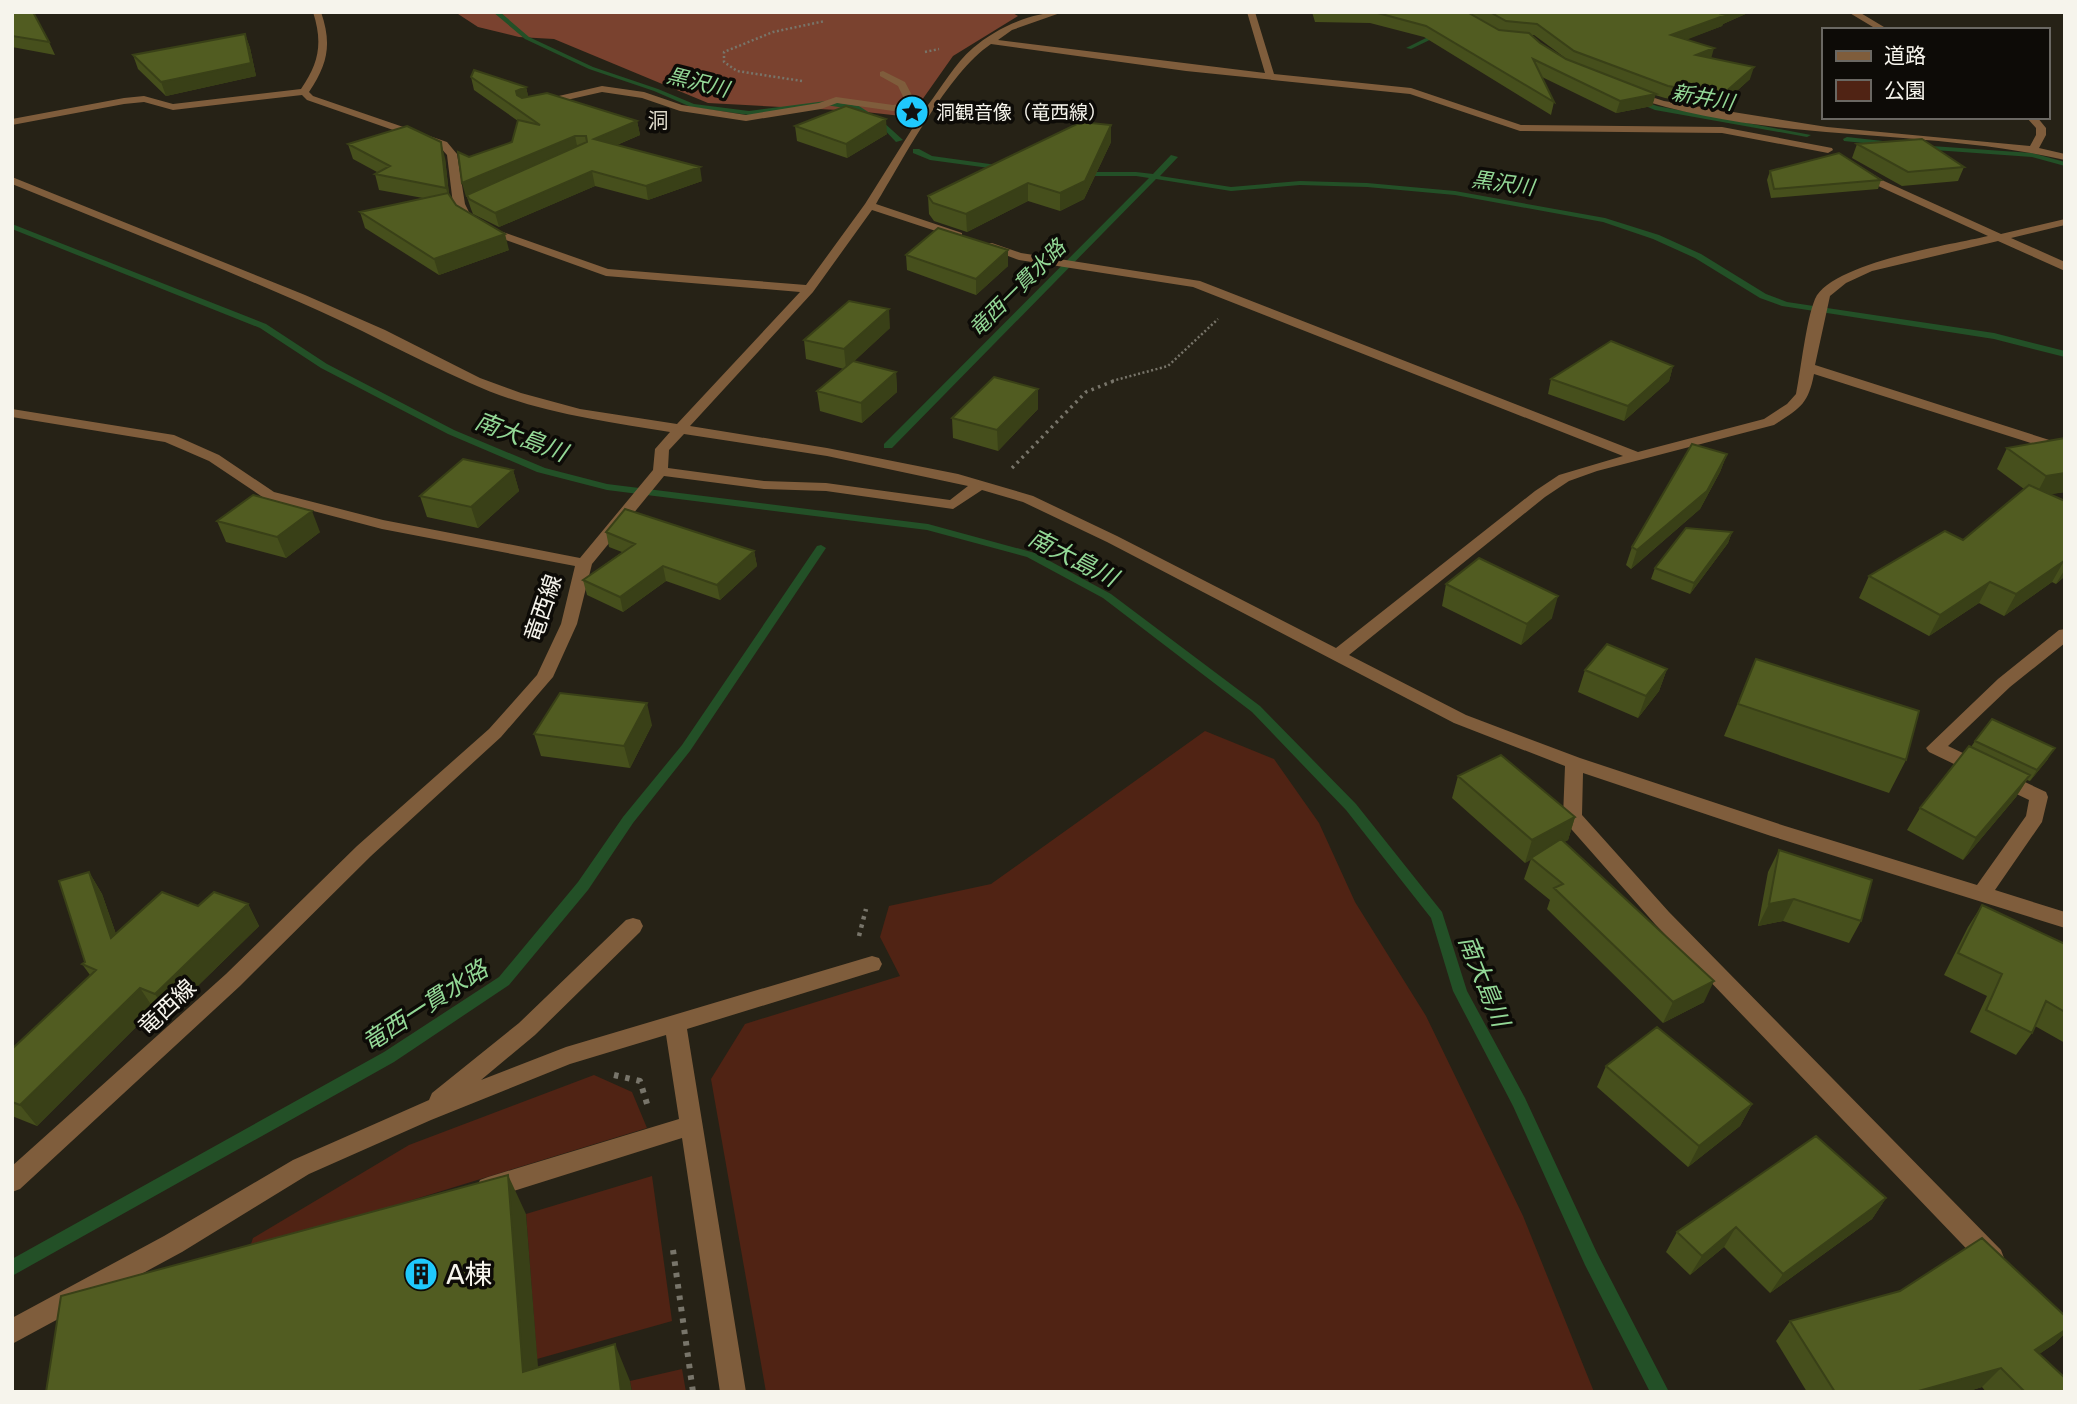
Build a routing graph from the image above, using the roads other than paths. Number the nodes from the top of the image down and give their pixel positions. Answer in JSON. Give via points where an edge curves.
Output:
{"nodes":[{"id":1,"x":317,"y":12,"type":"edge"},
{"id":2,"x":1059,"y":12,"type":"edge"},
{"id":3,"x":1251,"y":12,"type":"edge"},
{"id":4,"x":1852,"y":12,"type":"edge"},
{"id":5,"x":1881,"y":28,"type":"edge"},
{"id":6,"x":988,"y":41,"type":"junction"},
{"id":7,"x":883,"y":74,"type":"dead end"},
{"id":8,"x":1270,"y":75,"type":"junction"},
{"id":9,"x":1624,"y":91,"type":"edge"},
{"id":10,"x":304,"y":92,"type":"junction"},
{"id":11,"x":912,"y":105,"type":"junction"},
{"id":12,"x":526,"y":106,"type":"edge"},
{"id":13,"x":930,"y":108,"type":"junction"},
{"id":14,"x":2033,"y":119,"type":"edge"},
{"id":15,"x":12,"y":122,"type":"edge"},
{"id":16,"x":1827,"y":130,"type":"junction"},
{"id":17,"x":2033,"y":149,"type":"junction"},
{"id":18,"x":1839,"y":156,"type":"junction"},
{"id":19,"x":2065,"y":157,"type":"edge"},
{"id":20,"x":12,"y":180,"type":"edge"},
{"id":21,"x":473,"y":201,"type":"edge"},
{"id":22,"x":870,"y":205,"type":"junction"},
{"id":23,"x":461,"y":206,"type":"junction"},
{"id":24,"x":2065,"y":222,"type":"edge"},
{"id":25,"x":1998,"y":237,"type":"junction"},
{"id":26,"x":2065,"y":267,"type":"edge"},
{"id":27,"x":809,"y":289,"type":"junction"},
{"id":28,"x":1810,"y":368,"type":"junction"},
{"id":29,"x":12,"y":412,"type":"edge"},
{"id":30,"x":678,"y":430,"type":"junction"},
{"id":31,"x":2065,"y":450,"type":"edge"},
{"id":32,"x":1637,"y":456,"type":"junction"},
{"id":33,"x":660,"y":471,"type":"junction"},
{"id":34,"x":986,"y":486,"type":"junction"},
{"id":35,"x":584,"y":563,"type":"junction"},
{"id":36,"x":2065,"y":634,"type":"edge"},
{"id":37,"x":1336,"y":657,"type":"junction"},
{"id":38,"x":1574,"y":764,"type":"junction"},
{"id":39,"x":1982,"y":893,"type":"junction"},
{"id":40,"x":2065,"y":920,"type":"edge"},
{"id":41,"x":634,"y":926,"type":"dead end"},
{"id":42,"x":872,"y":964,"type":"dead end"},
{"id":43,"x":675,"y":1023,"type":"junction"},
{"id":44,"x":423,"y":1113,"type":"junction"},
{"id":45,"x":692,"y":1125,"type":"junction"},
{"id":46,"x":12,"y":1181,"type":"edge"},
{"id":47,"x":471,"y":1193,"type":"edge"},
{"id":48,"x":2007,"y":1273,"type":"edge"},
{"id":49,"x":12,"y":1332,"type":"edge"},
{"id":50,"x":733,"y":1392,"type":"edge"}],
"edges":[{"from":1,"to":10,"type":"street","via":[[325,34],[325,52],[320,71]]},
{"from":2,"to":6,"type":"street","name":"竜西線","via":[[1009,28]]},
{"from":3,"to":8,"type":"street"},
{"from":4,"to":5,"type":"street"},
{"from":6,"to":8,"type":"street"},
{"from":6,"to":13,"type":"street","name":"竜西線"},
{"from":7,"to":11,"type":"street","via":[[902,84]]},
{"from":8,"to":18,"type":"street","via":[[1411,91],[1520,128],[1722,130],[1763,135]]},
{"from":9,"to":16,"type":"street","via":[[1685,109]]},
{"from":10,"to":15,"type":"street","via":[[173,107],[134,100]]},
{"from":10,"to":23,"type":"street","via":[[310,99],[443,144],[452,154]]},
{"from":11,"to":12,"type":"street","via":[[893,108],[835,100],[746,118],[602,89]]},
{"from":11,"to":13,"type":"street"},
{"from":13,"to":22,"type":"street","name":"竜西線"},
{"from":14,"to":17,"type":"street","via":[[2041,128]]},
{"from":16,"to":17,"type":"street"},
{"from":16,"to":18,"type":"street"},
{"from":17,"to":19,"type":"street"},
{"from":18,"to":25,"type":"street","via":[[1880,184]]},
{"from":20,"to":30,"type":"street","via":[[301,298],[475,381],[579,413]]},
{"from":21,"to":23,"type":"street"},
{"from":22,"to":27,"type":"street","name":"竜西線"},
{"from":22,"to":32,"type":"street","via":[[1019,256],[1196,284]]},
{"from":23,"to":27,"type":"street","via":[[467,218],[496,233],[606,272]]},
{"from":24,"to":25,"type":"street"},
{"from":25,"to":26,"type":"street"},
{"from":25,"to":28,"type":"street","via":[[1868,268],[1840,281],[1821,300]]},
{"from":27,"to":30,"type":"street","name":"竜西線"},
{"from":28,"to":31,"type":"street"},
{"from":28,"to":32,"type":"street","via":[[1793,407],[1769,422]]},
{"from":29,"to":35,"type":"street","via":[[169,438],[214,458],[269,495],[382,524]]},
{"from":30,"to":33,"type":"street","name":"竜西線","via":[[662,449]]},
{"from":30,"to":34,"type":"street","via":[[827,452]]},
{"from":32,"to":37,"type":"street","via":[[1564,478],[1540,494]]},
{"from":33,"to":34,"type":"street","via":[[953,505]]},
{"from":33,"to":35,"type":"street","name":"竜西線"},
{"from":34,"to":37,"type":"street","via":[[1028,499],[1112,539]]},
{"from":35,"to":46,"type":"street","name":"竜西線","via":[[569,624],[544,677],[495,733]]},
{"from":36,"to":39,"type":"street","via":[[1935,748],[2039,797],[2035,817]]},
{"from":37,"to":38,"type":"street","via":[[1460,719]]},
{"from":38,"to":39,"type":"street"},
{"from":38,"to":48,"type":"street","via":[[1572,817],[1662,918]]},
{"from":39,"to":40,"type":"street"},
{"from":41,"to":44,"type":"street","via":[[527,1029]]},
{"from":42,"to":43,"type":"street"},
{"from":43,"to":44,"type":"street","via":[[566,1056]]},
{"from":43,"to":45,"type":"street"},
{"from":44,"to":49,"type":"street","via":[[301,1167]]},
{"from":45,"to":47,"type":"street"},
{"from":45,"to":50,"type":"street"}]}
